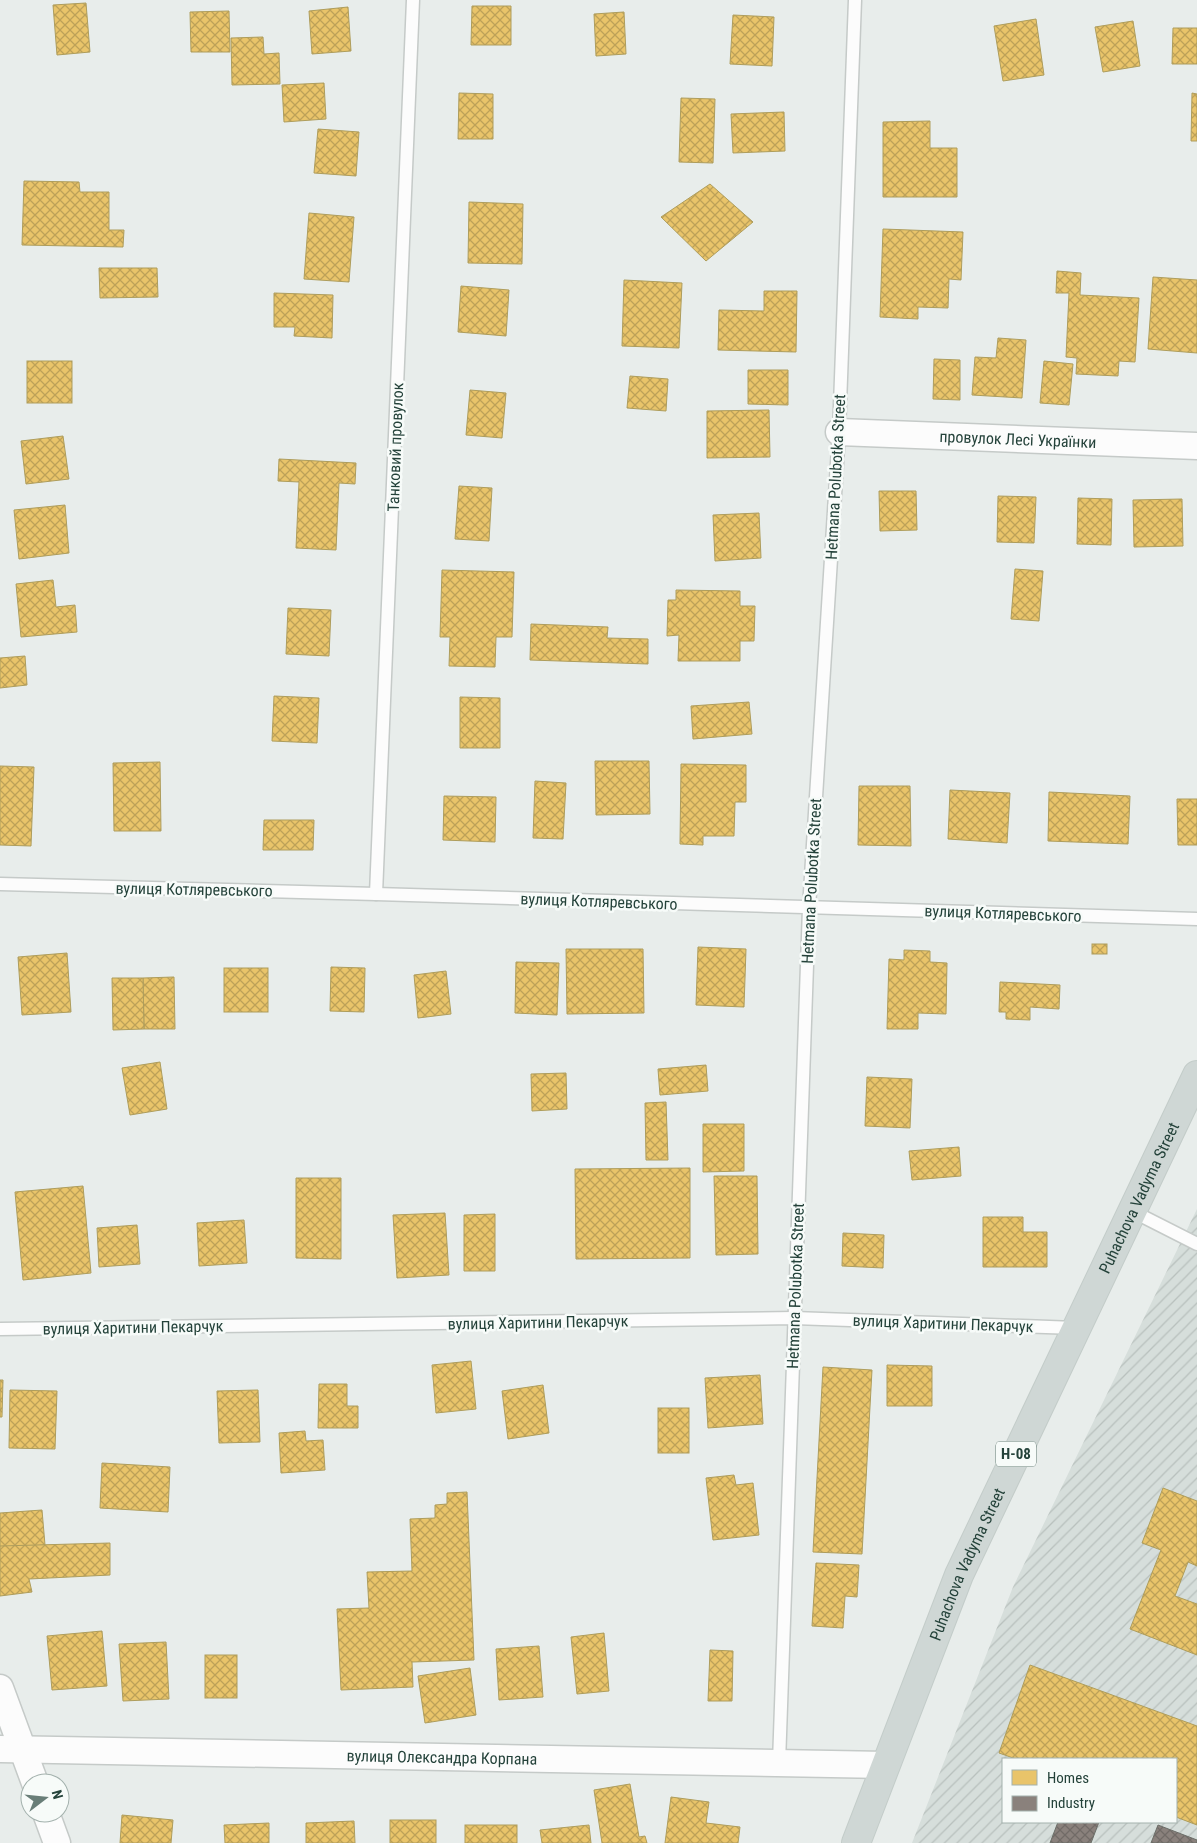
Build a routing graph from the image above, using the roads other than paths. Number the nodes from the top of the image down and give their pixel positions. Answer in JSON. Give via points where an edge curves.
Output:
{"nodes":[{"id":1,"x":413,"y":0,"type":"edge"},
{"id":2,"x":855,"y":0,"type":"edge"},
{"id":3,"x":839,"y":432,"type":"junction"},
{"id":4,"x":1197,"y":446,"type":"edge"},
{"id":5,"x":0,"y":884,"type":"edge"},
{"id":6,"x":376,"y":894,"type":"junction"},
{"id":7,"x":809,"y":908,"type":"junction"},
{"id":8,"x":1197,"y":919,"type":"edge"},
{"id":9,"x":1197,"y":1075,"type":"edge"},
{"id":10,"x":1132,"y":1211,"type":"junction"},
{"id":11,"x":1197,"y":1244,"type":"edge"},
{"id":12,"x":794,"y":1318,"type":"junction"},
{"id":13,"x":1076,"y":1328,"type":"junction"},
{"id":14,"x":0,"y":1329,"type":"edge"},
{"id":15,"x":0,"y":1688,"type":"edge"},
{"id":16,"x":11,"y":1749,"type":"edge"},
{"id":17,"x":779,"y":1763,"type":"junction"},
{"id":18,"x":886,"y":1766,"type":"junction"},
{"id":19,"x":28,"y":1773,"type":"edge"},
{"id":20,"x":50,"y":1823,"type":"edge"},
{"id":21,"x":57,"y":1843,"type":"edge"},
{"id":22,"x":856,"y":1843,"type":"edge"}],
"edges":[{"from":1,"to":6,"type":"lane","name":"Танковий провулок"},
{"from":2,"to":3,"type":"lane","name":"Hetmana Polubotka Street"},
{"from":3,"to":4,"type":"street","name":"провулок Лесі Українки"},
{"from":3,"to":7,"type":"lane","name":"Hetmana Polubotka Street"},
{"from":5,"to":6,"type":"lane","name":"вулиця Котляревського"},
{"from":6,"to":7,"type":"lane","name":"вулиця Котляревського"},
{"from":7,"to":8,"type":"lane","name":"вулиця Котляревського"},
{"from":7,"to":12,"type":"lane","name":"Hetmana Polubotka Street"},
{"from":9,"to":10,"type":"main road","name":"Puhachova Vadyma Street","number":"Н-08"},
{"from":10,"to":11,"type":"lane"},
{"from":10,"to":13,"type":"main road","name":"Puhachova Vadyma Street","number":"Н-08"},
{"from":12,"to":13,"type":"lane","name":"вулиця Харитини Пекарчук"},
{"from":12,"to":14,"type":"lane","name":"вулиця Харитини Пекарчук"},
{"from":12,"to":17,"type":"lane","name":"Hetmana Polubotka Street"},
{"from":13,"to":18,"type":"main road","name":"Puhachova Vadyma Street","number":"Н-08","via":[[959,1575]]},
{"from":15,"to":16,"type":"street"},
{"from":16,"to":17,"type":"street","name":"вулиця Олександра Корпана"},
{"from":16,"to":19,"type":"street"},
{"from":17,"to":18,"type":"street","name":"вулиця Олександра Корпана"},
{"from":18,"to":22,"type":"main road","name":"Puhachova Vadyma Street","number":"Н-08"},
{"from":20,"to":21,"type":"street"}]}
